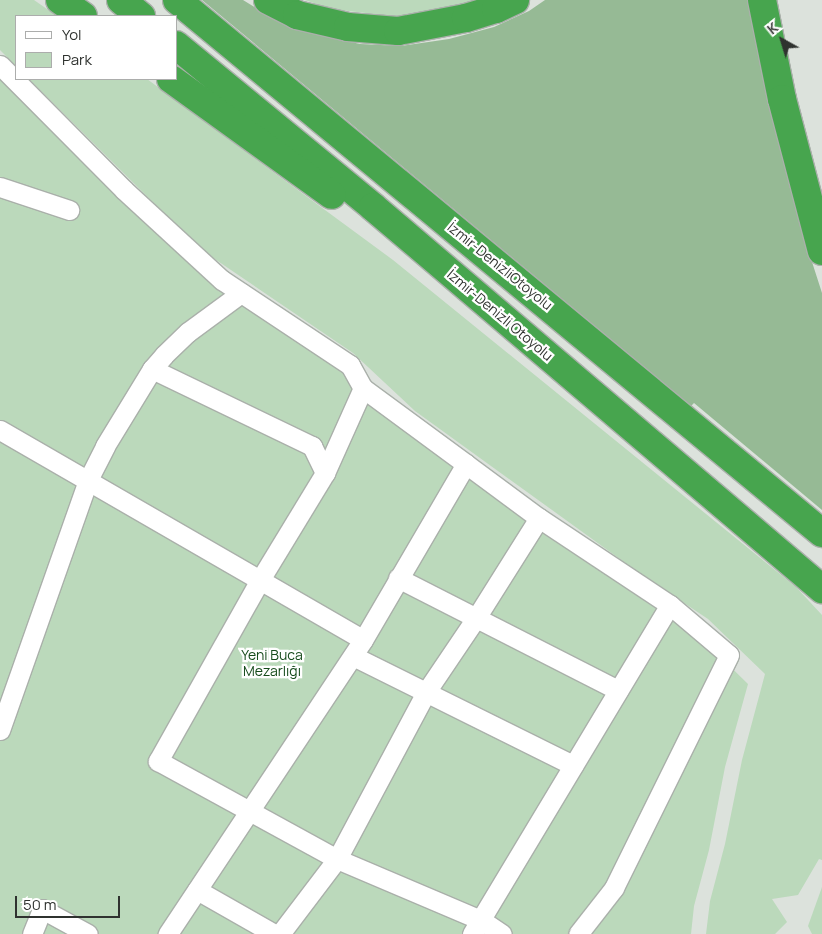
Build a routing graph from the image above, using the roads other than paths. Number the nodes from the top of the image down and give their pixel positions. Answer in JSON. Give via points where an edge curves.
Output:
{"nodes":[{"id":1,"x":60,"y":0,"type":"edge"},
{"id":2,"x":121,"y":0,"type":"edge"},
{"id":3,"x":177,"y":0,"type":"edge"},
{"id":4,"x":268,"y":0,"type":"edge"},
{"id":5,"x":515,"y":0,"type":"edge"},
{"id":6,"x":762,"y":0,"type":"edge"},
{"id":7,"x":82,"y":15,"type":"edge"},
{"id":8,"x":140,"y":15,"type":"edge"},
{"id":9,"x":178,"y":47,"type":"edge"},
{"id":10,"x":0,"y":65,"type":"edge"},
{"id":11,"x":172,"y":80,"type":"edge"},
{"id":12,"x":0,"y":187,"type":"edge"},
{"id":13,"x":68,"y":210,"type":"dead end"},
{"id":14,"x":822,"y":251,"type":"edge"},
{"id":15,"x":241,"y":293,"type":"junction"},
{"id":16,"x":513,"y":326,"type":"junction"},
{"id":17,"x":152,"y":369,"type":"junction"},
{"id":18,"x":363,"y":388,"type":"junction"},
{"id":19,"x":0,"y":430,"type":"edge"},
{"id":20,"x":466,"y":464,"type":"junction"},
{"id":21,"x":325,"y":473,"type":"junction"},
{"id":22,"x":88,"y":480,"type":"junction"},
{"id":23,"x":539,"y":518,"type":"junction"},
{"id":24,"x":822,"y":533,"type":"edge"},
{"id":25,"x":398,"y":578,"type":"junction"},
{"id":26,"x":260,"y":580,"type":"junction"},
{"id":27,"x":822,"y":589,"type":"edge"},
{"id":28,"x":670,"y":605,"type":"junction"},
{"id":29,"x":476,"y":618,"type":"junction"},
{"id":30,"x":363,"y":640,"type":"junction"},
{"id":31,"x":353,"y":656,"type":"junction"},
{"id":32,"x":618,"y":690,"type":"junction"},
{"id":33,"x":426,"y":692,"type":"junction"},
{"id":34,"x":0,"y":730,"type":"edge"},
{"id":35,"x":573,"y":765,"type":"junction"},
{"id":36,"x":249,"y":812,"type":"junction"},
{"id":37,"x":336,"y":859,"type":"junction"},
{"id":38,"x":197,"y":890,"type":"junction"},
{"id":39,"x":477,"y":927,"type":"edge"},
{"id":40,"x":32,"y":934,"type":"edge"},
{"id":41,"x":88,"y":934,"type":"edge"},
{"id":42,"x":168,"y":934,"type":"edge"},
{"id":43,"x":274,"y":934,"type":"edge"},
{"id":44,"x":280,"y":934,"type":"edge"},
{"id":45,"x":502,"y":934,"type":"edge"},
{"id":46,"x":578,"y":934,"type":"edge"}],
"edges":[{"from":1,"to":7,"type":"highway"},
{"from":2,"to":8,"type":"highway"},
{"from":3,"to":24,"type":"highway","name":"İzmir-DenizliOtoyolu"},
{"from":4,"to":5,"type":"highway","via":[[297,14],[348,27],[398,30],[466,18]]},
{"from":6,"to":14,"type":"highway","via":[[782,99]]},
{"from":9,"to":16,"type":"highway","name":"İzmir-Denizli Otoyolu"},
{"from":10,"to":15,"type":"lane","via":[[124,190],[222,280]]},
{"from":11,"to":16,"type":"highway","via":[[362,217],[423,268]]},
{"from":12,"to":13,"type":"lane"},
{"from":15,"to":17,"type":"lane","via":[[188,332]]},
{"from":15,"to":18,"type":"lane","via":[[350,365]]},
{"from":16,"to":27,"type":"highway","name":"İzmir-Denizli Otoyolu"},
{"from":17,"to":21,"type":"lane","via":[[312,446]]},
{"from":17,"to":22,"type":"lane"},
{"from":18,"to":20,"type":"lane"},
{"from":18,"to":21,"type":"lane"},
{"from":19,"to":22,"type":"lane"},
{"from":20,"to":23,"type":"lane"},
{"from":20,"to":25,"type":"lane"},
{"from":21,"to":26,"type":"lane"},
{"from":22,"to":26,"type":"lane"},
{"from":22,"to":34,"type":"lane"},
{"from":23,"to":28,"type":"lane"},
{"from":23,"to":29,"type":"lane"},
{"from":25,"to":29,"type":"lane"},
{"from":25,"to":30,"type":"lane"},
{"from":26,"to":30,"type":"lane"},
{"from":26,"to":36,"type":"lane","via":[[158,761]]},
{"from":28,"to":32,"type":"lane"},
{"from":28,"to":46,"type":"lane","via":[[729,655],[614,888]]},
{"from":29,"to":32,"type":"lane"},
{"from":29,"to":33,"type":"lane"},
{"from":30,"to":31,"type":"lane"},
{"from":31,"to":33,"type":"lane"},
{"from":31,"to":36,"type":"lane"},
{"from":32,"to":35,"type":"lane"},
{"from":33,"to":35,"type":"lane"},
{"from":33,"to":37,"type":"lane"},
{"from":35,"to":39,"type":"lane"},
{"from":36,"to":37,"type":"lane"},
{"from":36,"to":38,"type":"lane"},
{"from":37,"to":39,"type":"lane"},
{"from":37,"to":44,"type":"lane"},
{"from":38,"to":42,"type":"lane"},
{"from":38,"to":43,"type":"lane"},
{"from":39,"to":45,"type":"lane"},
{"from":40,"to":41,"type":"lane","via":[[42,909]]}]}
